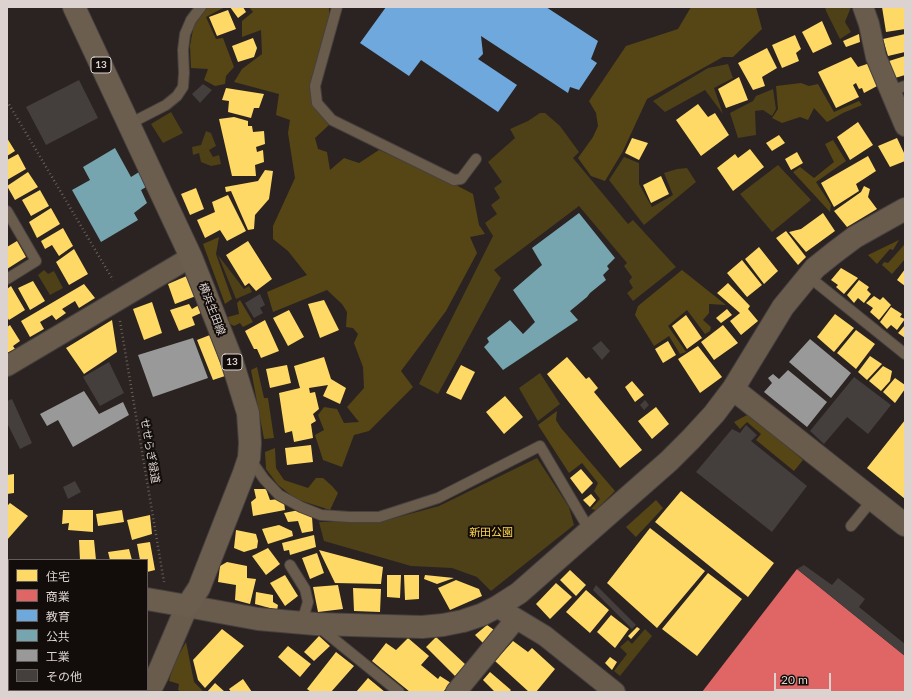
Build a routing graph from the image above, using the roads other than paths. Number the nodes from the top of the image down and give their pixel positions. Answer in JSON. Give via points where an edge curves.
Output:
{"nodes":[{"id":1,"x":74,"y":7,"type":"edge"},
{"id":2,"x":201,"y":7,"type":"edge"},
{"id":3,"x":337,"y":7,"type":"edge"},
{"id":4,"x":867,"y":13,"type":"edge"},
{"id":5,"x":898,"y":89,"type":"edge"},
{"id":6,"x":129,"y":124,"type":"junction"},
{"id":7,"x":905,"y":126,"type":"edge"},
{"id":8,"x":476,"y":159,"type":"dead end"},
{"id":9,"x":905,"y":209,"type":"edge"},
{"id":10,"x":7,"y":211,"type":"edge"},
{"id":11,"x":191,"y":257,"type":"junction"},
{"id":12,"x":808,"y":276,"type":"junction"},
{"id":13,"x":7,"y":279,"type":"edge"},
{"id":14,"x":905,"y":354,"type":"edge"},
{"id":15,"x":7,"y":366,"type":"edge"},
{"id":16,"x":733,"y":389,"type":"junction"},
{"id":17,"x":249,"y":458,"type":"junction"},
{"id":18,"x":873,"y":499,"type":"junction"},
{"id":19,"x":905,"y":525,"type":"edge"},
{"id":20,"x":851,"y":526,"type":"dead end"},
{"id":21,"x":590,"y":531,"type":"junction"},
{"id":22,"x":290,"y":565,"type":"dead end"},
{"id":23,"x":167,"y":602,"type":"edge"},
{"id":24,"x":497,"y":607,"type":"junction"},
{"id":25,"x":516,"y":619,"type":"junction"},
{"id":26,"x":309,"y":623,"type":"junction"},
{"id":27,"x":149,"y":692,"type":"edge"},
{"id":28,"x":399,"y":692,"type":"edge"},
{"id":29,"x":456,"y":692,"type":"edge"},
{"id":30,"x":615,"y":692,"type":"edge"}],
"edges":[{"from":1,"to":6,"type":"main road","name":"横浜生田線","number":"13"},
{"from":2,"to":6,"type":"lane","via":[[185,34],[183,87],[166,105]]},
{"from":3,"to":8,"type":"lane","via":[[315,86],[317,103],[332,120],[454,180],[462,179]]},
{"from":4,"to":5,"type":"street","via":[[876,57]]},
{"from":5,"to":7,"type":"street"},
{"from":6,"to":11,"type":"main road","name":"横浜生田線","number":"13"},
{"from":9,"to":12,"type":"street","via":[[855,237]]},
{"from":10,"to":13,"type":"lane","via":[[36,261]]},
{"from":11,"to":15,"type":"street"},
{"from":11,"to":17,"type":"main road","name":"横浜生田線","number":"13","via":[[231,358],[248,413]]},
{"from":12,"to":14,"type":"lane"},
{"from":12,"to":16,"type":"street","via":[[783,306]]},
{"from":16,"to":18,"type":"street"},
{"from":16,"to":21,"type":"street","via":[[714,414],[670,461]]},
{"from":17,"to":21,"type":"lane","via":[[280,495],[301,507],[321,515],[379,517],[438,498],[540,446]]},
{"from":17,"to":23,"type":"main road","name":"横浜生田線","number":"13","via":[[198,588]]},
{"from":18,"to":19,"type":"street"},
{"from":18,"to":20,"type":"lane"},
{"from":21,"to":24,"type":"street","via":[[519,593]]},
{"from":22,"to":26,"type":"lane","via":[[305,589]]},
{"from":23,"to":26,"type":"street","via":[[258,619]]},
{"from":23,"to":27,"type":"street","via":[[158,674]]},
{"from":24,"to":25,"type":"street"},
{"from":24,"to":26,"type":"street","via":[[463,621],[422,627]]},
{"from":25,"to":29,"type":"street"},
{"from":25,"to":30,"type":"street","via":[[545,636]]},
{"from":26,"to":28,"type":"lane"}]}
